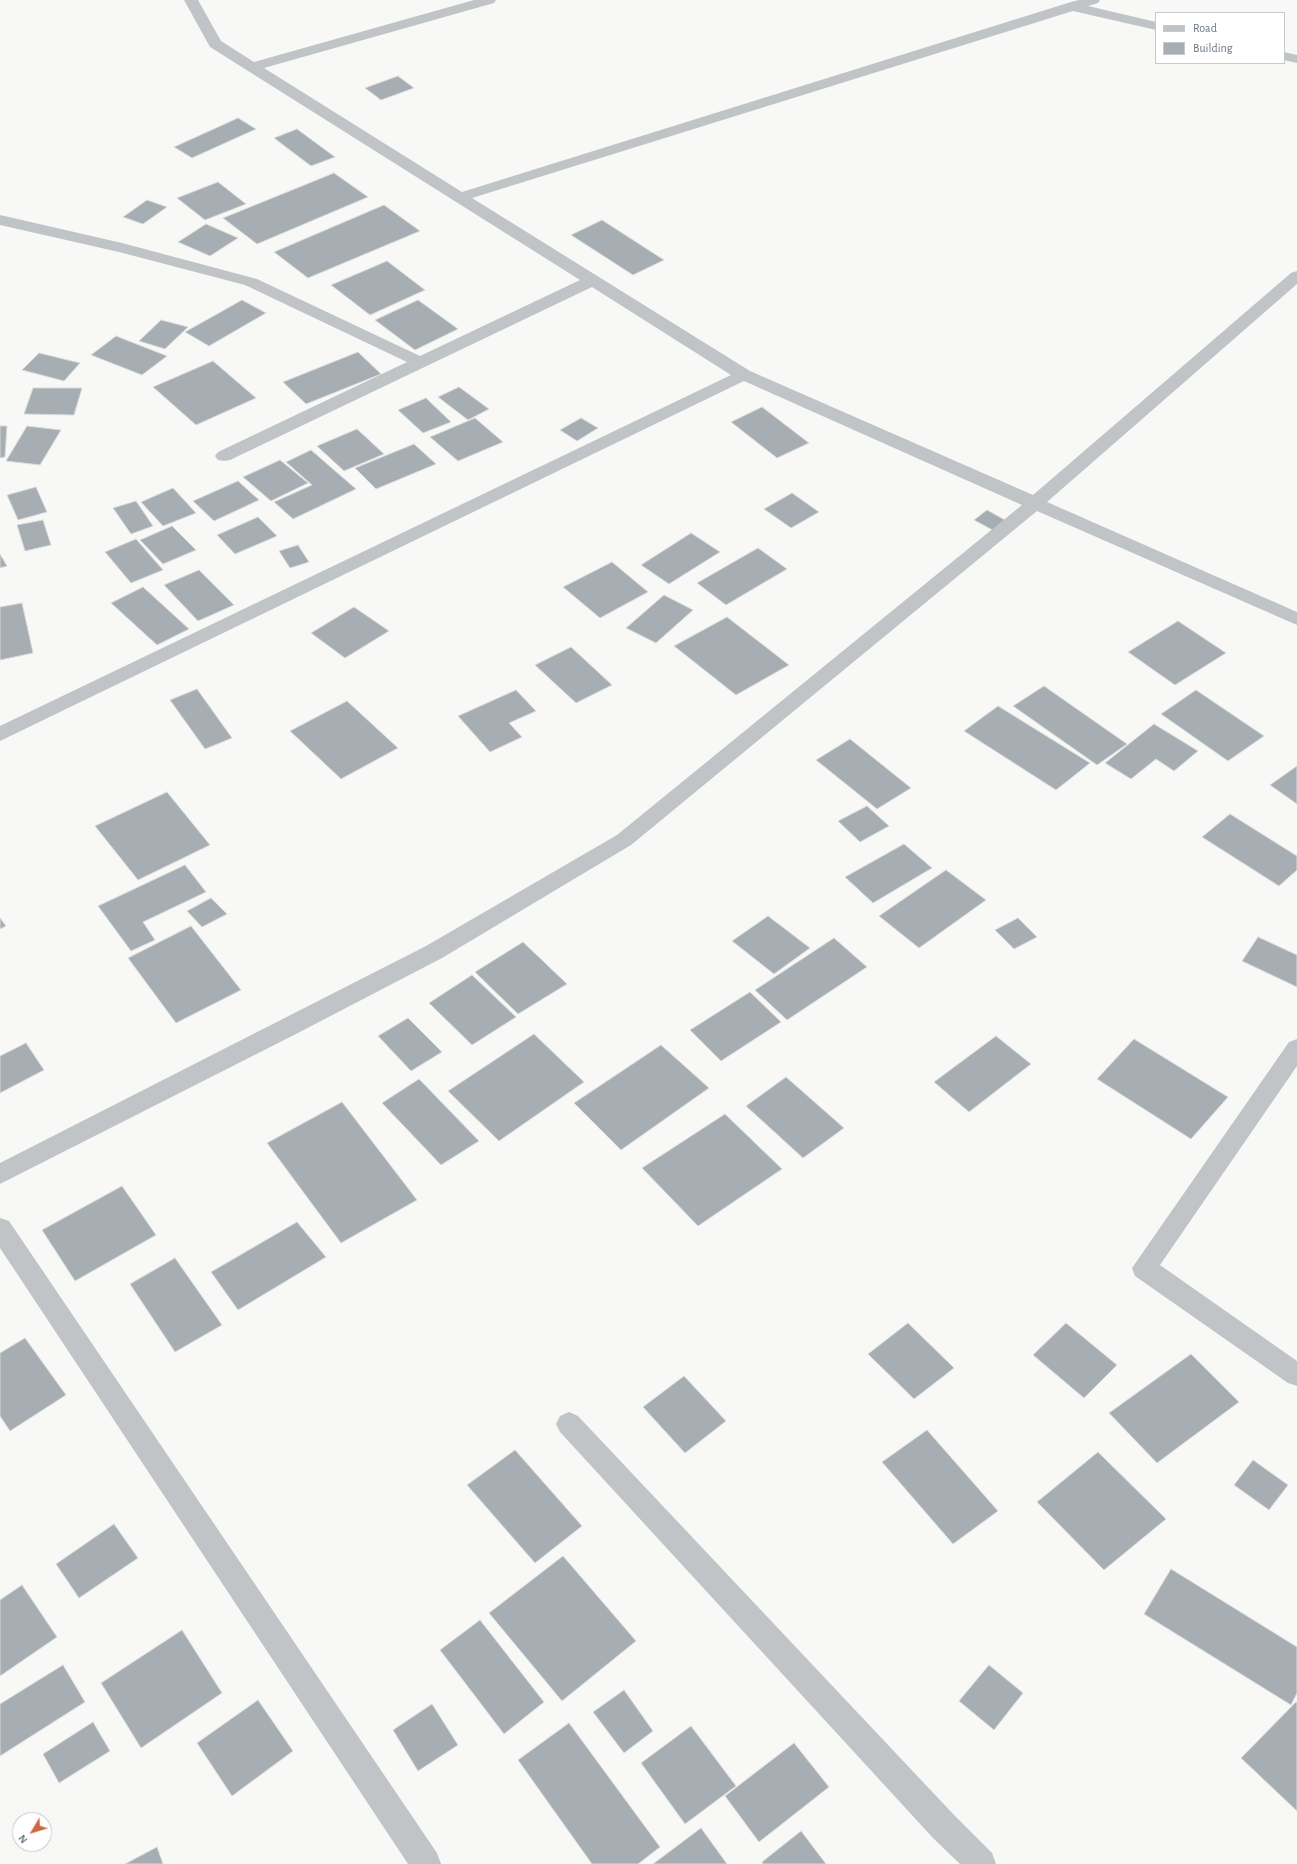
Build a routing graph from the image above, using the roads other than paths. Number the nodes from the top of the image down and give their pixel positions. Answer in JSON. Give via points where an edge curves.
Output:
{"nodes":[{"id":1,"x":191,"y":0,"type":"edge"},
{"id":2,"x":489,"y":0,"type":"edge"},
{"id":3,"x":1047,"y":0,"type":"edge"},
{"id":4,"x":1093,"y":0,"type":"edge"},
{"id":5,"x":1074,"y":7,"type":"junction"},
{"id":6,"x":1155,"y":26,"type":"edge"},
{"id":7,"x":1285,"y":56,"type":"edge"},
{"id":8,"x":1297,"y":59,"type":"edge"},
{"id":9,"x":253,"y":68,"type":"junction"},
{"id":10,"x":460,"y":197,"type":"junction"},
{"id":11,"x":0,"y":220,"type":"edge"},
{"id":12,"x":1297,"y":276,"type":"edge"},
{"id":13,"x":592,"y":280,"type":"junction"},
{"id":14,"x":420,"y":362,"type":"junction"},
{"id":15,"x":744,"y":375,"type":"junction"},
{"id":16,"x":224,"y":456,"type":"dead end"},
{"id":17,"x":1034,"y":504,"type":"junction"},
{"id":18,"x":1297,"y":619,"type":"edge"},
{"id":19,"x":0,"y":734,"type":"edge"},
{"id":20,"x":1297,"y":1048,"type":"edge"},
{"id":21,"x":0,"y":1174,"type":"edge"},
{"id":22,"x":0,"y":1228,"type":"edge"},
{"id":23,"x":1297,"y":1375,"type":"edge"},
{"id":24,"x":569,"y":1424,"type":"dead end"},
{"id":25,"x":426,"y":1864,"type":"edge"},
{"id":26,"x":981,"y":1864,"type":"edge"}],
"edges":[{"from":1,"to":9,"type":"street","via":[[216,44]]},
{"from":2,"to":9,"type":"street"},
{"from":3,"to":5,"type":"street"},
{"from":4,"to":5,"type":"street"},
{"from":5,"to":6,"type":"street"},
{"from":5,"to":10,"type":"street","via":[[982,33]]},
{"from":7,"to":8,"type":"street"},
{"from":9,"to":10,"type":"street"},
{"from":10,"to":13,"type":"street"},
{"from":11,"to":14,"type":"street","via":[[122,248],[251,282]]},
{"from":12,"to":17,"type":"street"},
{"from":13,"to":14,"type":"street"},
{"from":13,"to":15,"type":"street"},
{"from":14,"to":16,"type":"street"},
{"from":15,"to":17,"type":"street"},
{"from":15,"to":19,"type":"street"},
{"from":17,"to":18,"type":"street"},
{"from":17,"to":21,"type":"street","via":[[624,840],[434,952],[286,1030]]},
{"from":20,"to":23,"type":"street","via":[[1144,1268]]},
{"from":22,"to":25,"type":"street"},
{"from":24,"to":26,"type":"street"}]}
